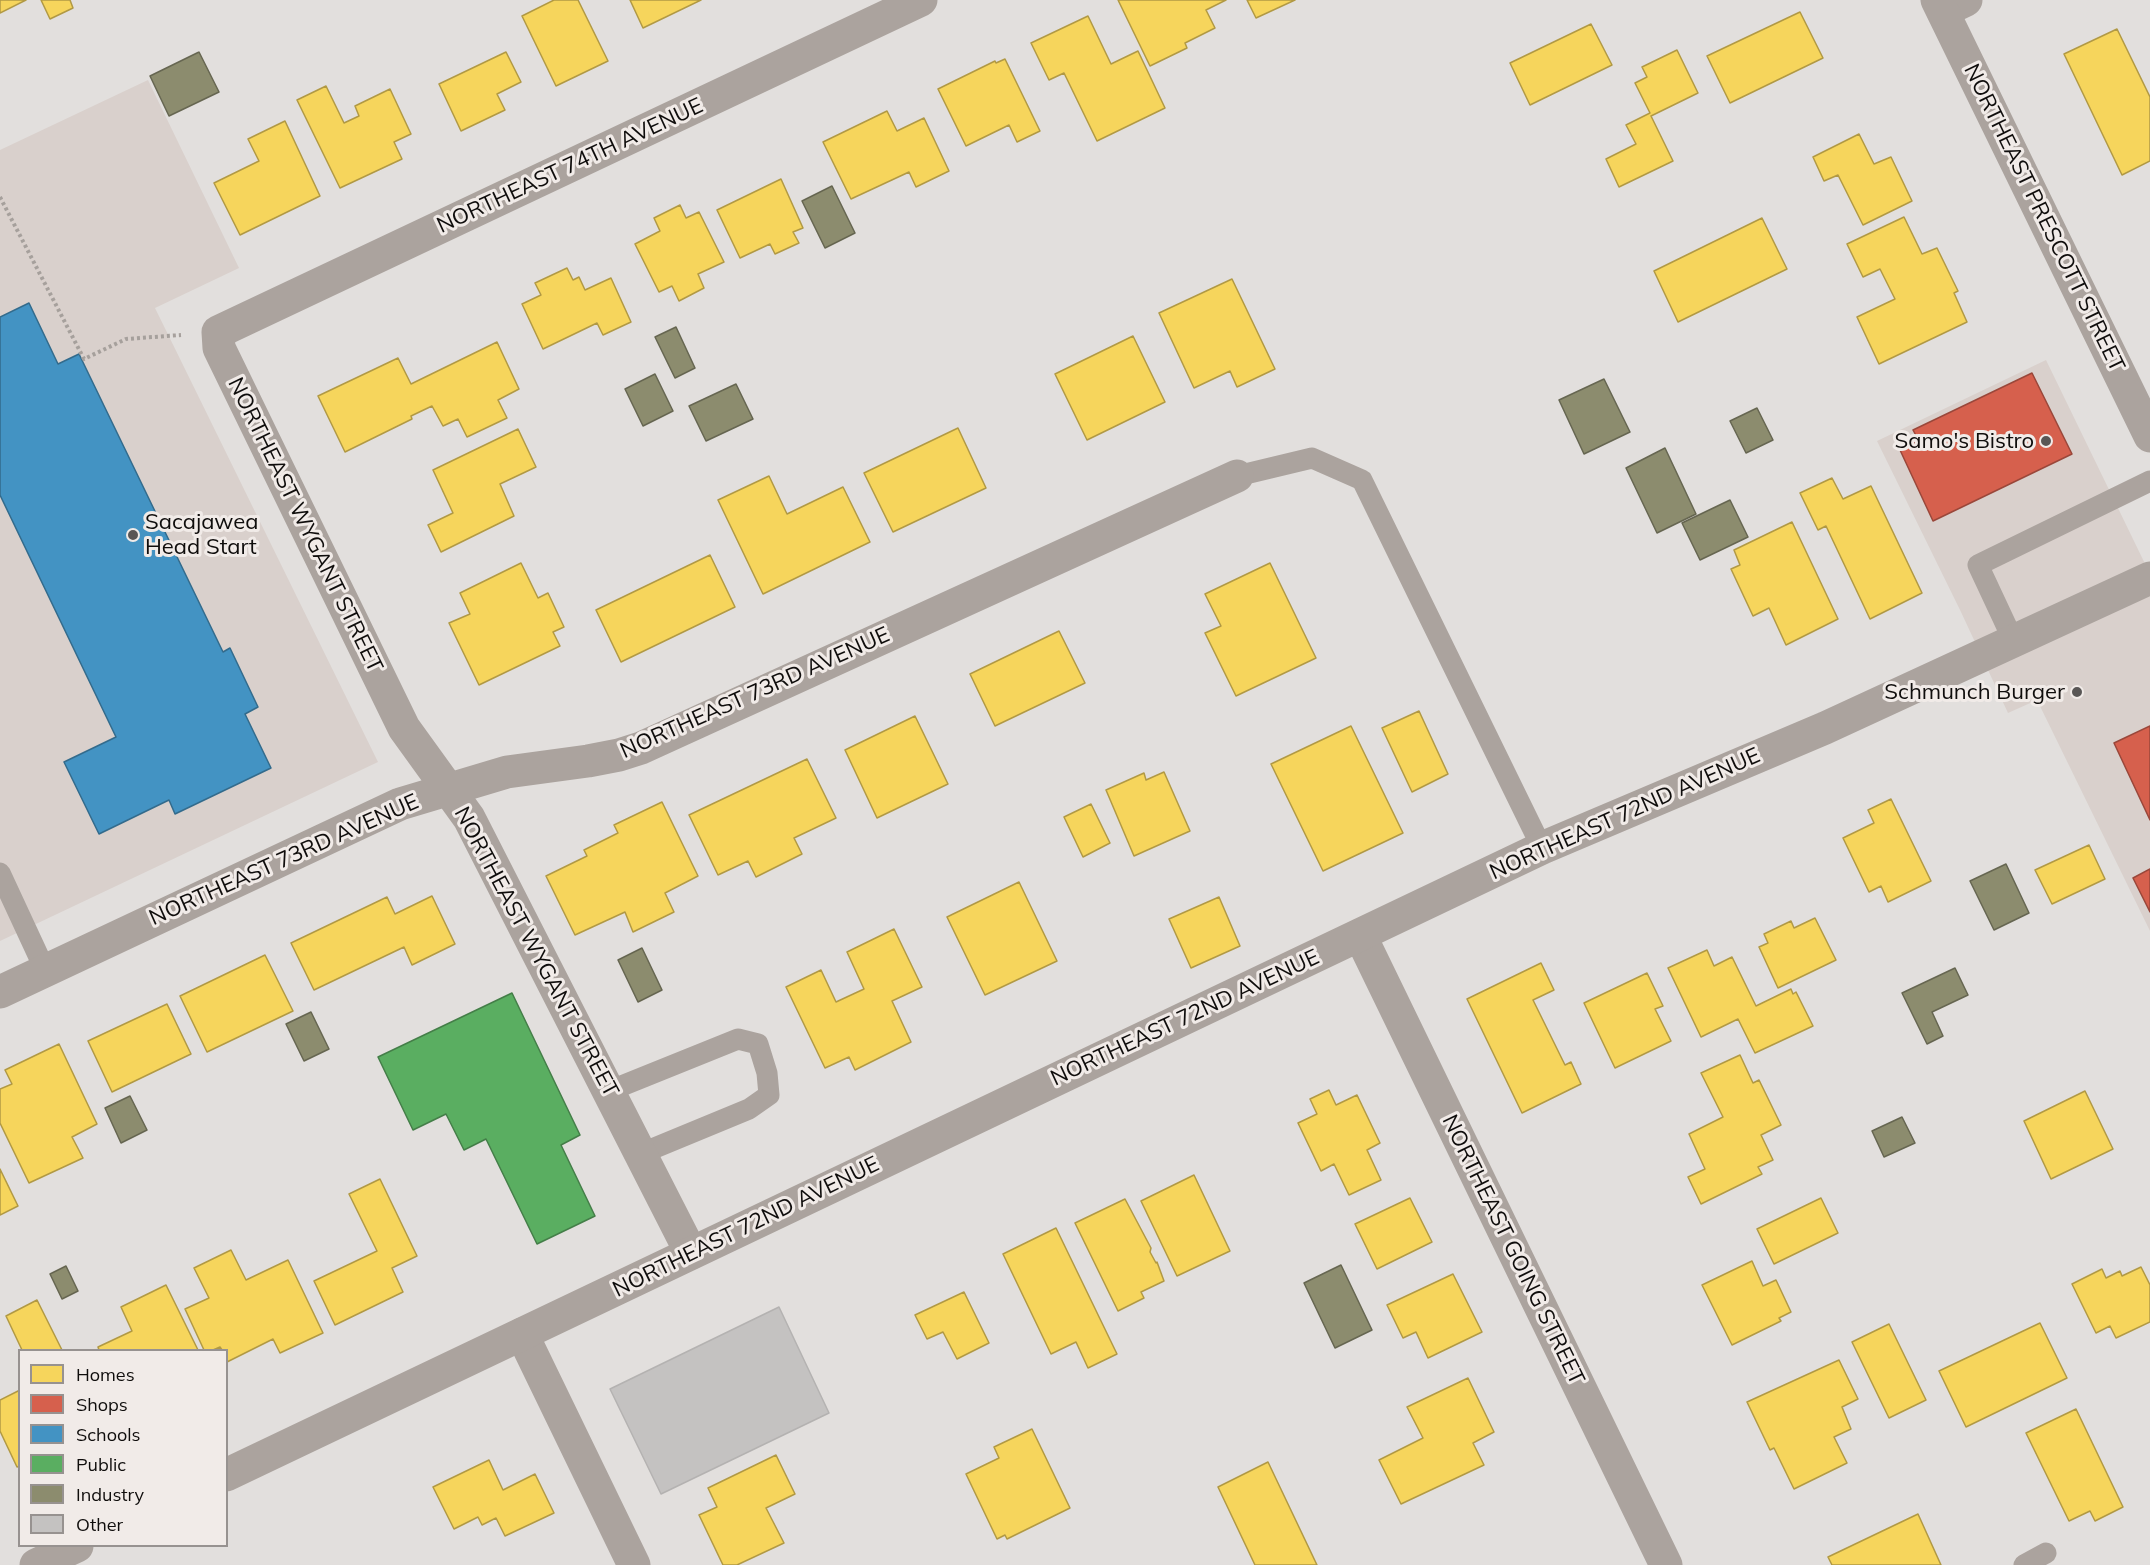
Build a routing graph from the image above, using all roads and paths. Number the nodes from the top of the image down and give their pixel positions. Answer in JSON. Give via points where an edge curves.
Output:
{"nodes":[{"id":1,"x":921,"y":0,"type":"edge"},
{"id":2,"x":1949,"y":4,"type":"edge"},
{"id":3,"x":0,"y":197,"type":"edge"},
{"id":4,"x":218,"y":332,"type":"junction"},
{"id":5,"x":2150,"y":436,"type":"edge"},
{"id":6,"x":1237,"y":476,"type":"joint"},
{"id":7,"x":2150,"y":481,"type":"edge"},
{"id":8,"x":2150,"y":578,"type":"edge"},
{"id":9,"x":2014,"y":642,"type":"junction"},
{"id":10,"x":449,"y":789,"type":"junction"},
{"id":11,"x":1542,"y":848,"type":"junction"},
{"id":12,"x":0,"y":873,"type":"edge"},
{"id":13,"x":1360,"y":935,"type":"junction"},
{"id":14,"x":45,"y":970,"type":"junction"},
{"id":15,"x":0,"y":992,"type":"edge"},
{"id":16,"x":609,"y":1091,"type":"junction"},
{"id":17,"x":640,"y":1154,"type":"junction"},
{"id":18,"x":691,"y":1253,"type":"junction"},
{"id":19,"x":522,"y":1334,"type":"junction"},
{"id":20,"x":228,"y":1473,"type":"edge"},
{"id":21,"x":73,"y":1547,"type":"edge"},
{"id":22,"x":2046,"y":1553,"type":"dead end"},
{"id":23,"x":36,"y":1565,"type":"edge"},
{"id":24,"x":634,"y":1565,"type":"edge"},
{"id":25,"x":1666,"y":1565,"type":"edge"},
{"id":26,"x":2024,"y":1565,"type":"edge"}],
"edges":[{"from":1,"to":4,"type":"street","name":"NORTHEAST 74TH AVENUE"},
{"from":2,"to":5,"type":"street","name":"NORTHEAST PRESCOTT STREET"},
{"from":3,"to":4,"type":"path","via":[[84,359],[126,339]]},
{"from":4,"to":10,"type":"street","name":"NORTHEAST WYGANT STREET","via":[[219,348],[404,728]]},
{"from":6,"to":10,"type":"street","name":"NORTHEAST 73RD AVENUE","via":[[641,748],[588,761],[507,772]]},
{"from":6,"to":11,"type":"lane","via":[[1312,458],[1362,480]]},
{"from":7,"to":9,"type":"lane","via":[[1978,565]]},
{"from":8,"to":9,"type":"street","name":"NORTHEAST 72ND AVENUE"},
{"from":9,"to":11,"type":"street","name":"NORTHEAST 72ND AVENUE","via":[[1826,728]]},
{"from":10,"to":14,"type":"street","name":"NORTHEAST 73RD AVENUE","via":[[399,804]]},
{"from":10,"to":16,"type":"street","name":"NORTHEAST WYGANT STREET","via":[[469,818]]},
{"from":11,"to":13,"type":"street","name":"NORTHEAST 72ND AVENUE"},
{"from":12,"to":14,"type":"lane"},
{"from":13,"to":18,"type":"street","name":"NORTHEAST 72ND AVENUE"},
{"from":13,"to":25,"type":"street","name":"NORTHEAST GOING STREET"},
{"from":14,"to":15,"type":"street","name":"NORTHEAST 73RD AVENUE"},
{"from":16,"to":17,"type":"street","name":"NORTHEAST WYGANT STREET"},
{"from":16,"to":17,"type":"lane","via":[[738,1039],[758,1044],[769,1095],[749,1109]]},
{"from":17,"to":18,"type":"street","name":"NORTHEAST WYGANT STREET"},
{"from":18,"to":19,"type":"street","name":"NORTHEAST 72ND AVENUE"},
{"from":19,"to":20,"type":"street","name":"NORTHEAST 72ND AVENUE"},
{"from":19,"to":24,"type":"street"},
{"from":21,"to":23,"type":"street"},
{"from":22,"to":26,"type":"lane"}]}
